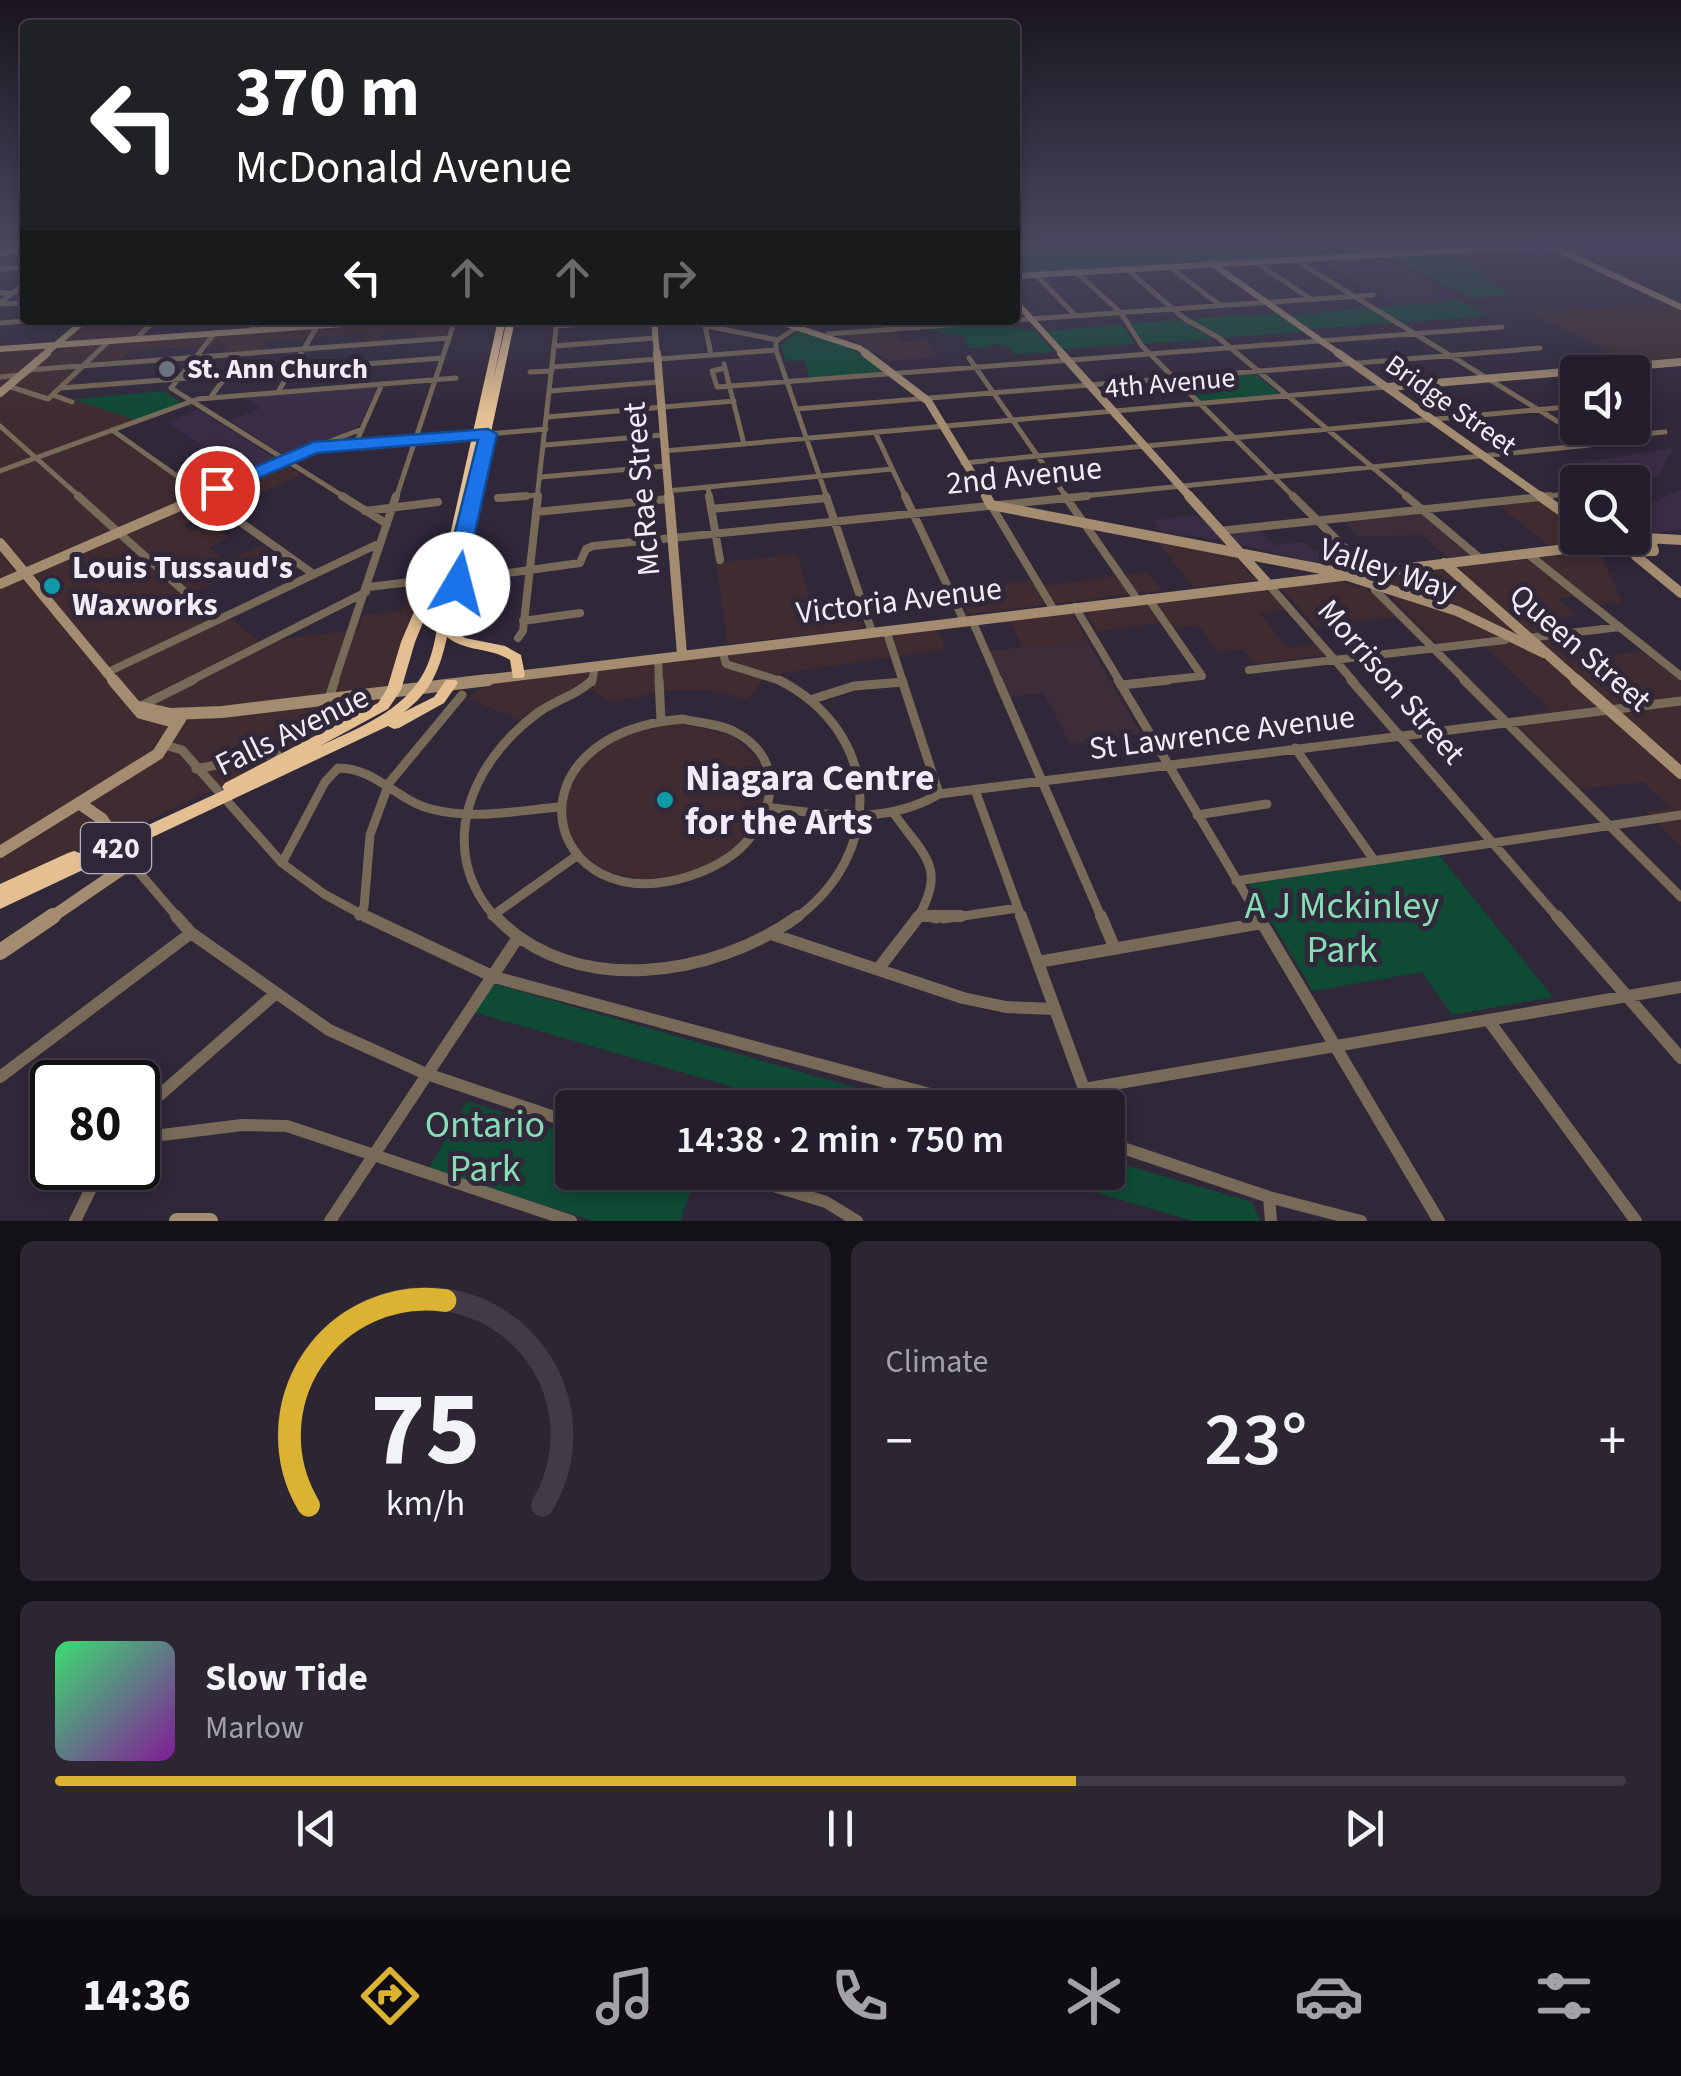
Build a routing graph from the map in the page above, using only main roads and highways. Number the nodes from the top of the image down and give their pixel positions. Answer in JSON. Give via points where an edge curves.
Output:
{"nodes":[{"id":1,"x":1264,"y":300,"type":"edge"},
{"id":2,"x":1020,"y":307,"type":"edge"},
{"id":3,"x":79,"y":325,"type":"edge"},
{"id":4,"x":302,"y":325,"type":"edge"},
{"id":5,"x":505,"y":325,"type":"edge"},
{"id":6,"x":505,"y":325,"type":"edge"},
{"id":7,"x":654,"y":325,"type":"edge"},
{"id":8,"x":800,"y":325,"type":"edge"},
{"id":9,"x":57,"y":344,"type":"junction"},
{"id":10,"x":0,"y":349,"type":"edge"},
{"id":11,"x":1681,"y":362,"type":"edge"},
{"id":12,"x":1372,"y":376,"type":"junction"},
{"id":13,"x":1409,"y":385,"type":"junction"},
{"id":14,"x":1387,"y":387,"type":"junction"},
{"id":15,"x":0,"y":393,"type":"edge"},
{"id":16,"x":482,"y":434,"type":"junction"},
{"id":17,"x":1560,"y":510,"type":"edge"},
{"id":18,"x":453,"y":533,"type":"junction"},
{"id":19,"x":1650,"y":538,"type":"edge"},
{"id":20,"x":1681,"y":541,"type":"edge"},
{"id":21,"x":0,"y":543,"type":"edge"},
{"id":22,"x":1650,"y":547,"type":"edge"},
{"id":23,"x":1236,"y":549,"type":"junction"},
{"id":24,"x":1560,"y":550,"type":"edge"},
{"id":25,"x":1652,"y":552,"type":"junction"},
{"id":26,"x":1631,"y":555,"type":"edge"},
{"id":27,"x":1444,"y":563,"type":"junction"},
{"id":28,"x":457,"y":568,"type":"junction"},
{"id":29,"x":22,"y":572,"type":"junction"},
{"id":30,"x":1339,"y":575,"type":"junction"},
{"id":31,"x":1372,"y":582,"type":"junction"},
{"id":32,"x":1672,"y":582,"type":"junction"},
{"id":33,"x":0,"y":584,"type":"edge"},
{"id":34,"x":1268,"y":584,"type":"junction"},
{"id":35,"x":1681,"y":593,"type":"edge"},
{"id":36,"x":1544,"y":653,"type":"junction"},
{"id":37,"x":682,"y":654,"type":"junction"},
{"id":38,"x":1555,"y":662,"type":"junction"},
{"id":39,"x":518,"y":676,"type":"junction"},
{"id":40,"x":401,"y":689,"type":"junction"},
{"id":41,"x":457,"y":689,"type":"junction"},
{"id":42,"x":181,"y":717,"type":"junction"},
{"id":43,"x":1681,"y":773,"type":"edge"},
{"id":44,"x":226,"y":793,"type":"junction"},
{"id":45,"x":79,"y":803,"type":"junction"},
{"id":46,"x":0,"y":852,"type":"edge"},
{"id":47,"x":0,"y":892,"type":"edge"},
{"id":48,"x":0,"y":902,"type":"edge"},
{"id":49,"x":0,"y":952,"type":"edge"},
{"id":50,"x":177,"y":1221,"type":"edge"},
{"id":51,"x":210,"y":1221,"type":"edge"}],
"edges":[{"from":1,"to":12,"type":"main road","name":"Bridge Street"},
{"from":2,"to":23,"type":"main road","name":"Morrison Street"},
{"from":3,"to":9,"type":"main road"},
{"from":4,"to":9,"type":"main road"},
{"from":5,"to":16,"type":"highway","name":"Falls Avenue","number":"420"},
{"from":6,"to":16,"type":"highway","name":"Falls Avenue","number":"420"},
{"from":7,"to":37,"type":"main road","name":"McRae Street"},
{"from":8,"to":23,"type":"main road","name":"Valley Way","via":[[866,352],[928,398],[996,504]]},
{"from":9,"to":10,"type":"main road"},
{"from":9,"to":15,"type":"main road"},
{"from":11,"to":13,"type":"main road","name":"4th Avenue"},
{"from":12,"to":13,"type":"main road"},
{"from":12,"to":14,"type":"main road","name":"Bridge Street"},
{"from":13,"to":14,"type":"main road","name":"4th Avenue"},
{"from":14,"to":17,"type":"main road","name":"Bridge Street"},
{"from":16,"to":18,"type":"highway","name":"Falls Avenue","number":"420"},
{"from":16,"to":28,"type":"highway","name":"Falls Avenue","number":"420"},
{"from":16,"to":29,"type":"main road","via":[[313,448]]},
{"from":18,"to":40,"type":"highway","via":[[408,642]]},
{"from":18,"to":44,"type":"highway","name":"Falls Avenue","number":"420","via":[[424,673],[410,696]]},
{"from":19,"to":20,"type":"main road"},
{"from":20,"to":25,"type":"main road"},
{"from":21,"to":29,"type":"main road","name":"Victoria Avenue"},
{"from":22,"to":25,"type":"main road"},
{"from":23,"to":30,"type":"main road","name":"Valley Way"},
{"from":23,"to":34,"type":"main road","name":"Morrison Street"},
{"from":24,"to":27,"type":"main road","name":"Victoria Avenue"},
{"from":25,"to":32,"type":"main road"},
{"from":26,"to":32,"type":"main road"},
{"from":27,"to":31,"type":"main road","name":"Victoria Avenue"},
{"from":27,"to":36,"type":"main road","name":"Queen Street"},
{"from":28,"to":39,"type":"highway","via":[[453,636],[468,646],[506,649],[516,658]]},
{"from":28,"to":44,"type":"highway","name":"Falls Avenue","number":"420","via":[[432,670],[410,703],[380,724]]},
{"from":29,"to":33,"type":"main road"},
{"from":29,"to":42,"type":"main road","name":"Victoria Avenue","via":[[139,707],[151,717]]},
{"from":30,"to":31,"type":"main road","name":"Valley Way"},
{"from":30,"to":31,"type":"main road","name":"Victoria Avenue"},
{"from":30,"to":34,"type":"main road","name":"Victoria Avenue"},
{"from":31,"to":36,"type":"main road","name":"Valley Way","via":[[1458,612]]},
{"from":31,"to":38,"type":"main road","name":"Valley Way"},
{"from":32,"to":35,"type":"main road"},
{"from":34,"to":37,"type":"main road","name":"Victoria Avenue"},
{"from":36,"to":38,"type":"main road","name":"Queen Street"},
{"from":37,"to":39,"type":"main road","name":"Victoria Avenue"},
{"from":38,"to":43,"type":"main road","name":"Queen Street"},
{"from":39,"to":41,"type":"main road","name":"Victoria Avenue"},
{"from":40,"to":41,"type":"main road","name":"Victoria Avenue"},
{"from":40,"to":42,"type":"main road","name":"Victoria Avenue"},
{"from":40,"to":44,"type":"highway","via":[[374,714]]},
{"from":41,"to":44,"type":"highway","via":[[357,742]]},
{"from":42,"to":45,"type":"main road","via":[[158,754]]},
{"from":44,"to":47,"type":"highway","name":"Falls Avenue","number":"420"},
{"from":44,"to":48,"type":"highway","name":"Falls Avenue","number":"420"},
{"from":45,"to":46,"type":"main road"},
{"from":45,"to":49,"type":"main road","via":[[87,804],[128,859]]},
{"from":50,"to":51,"type":"main road"}]}
